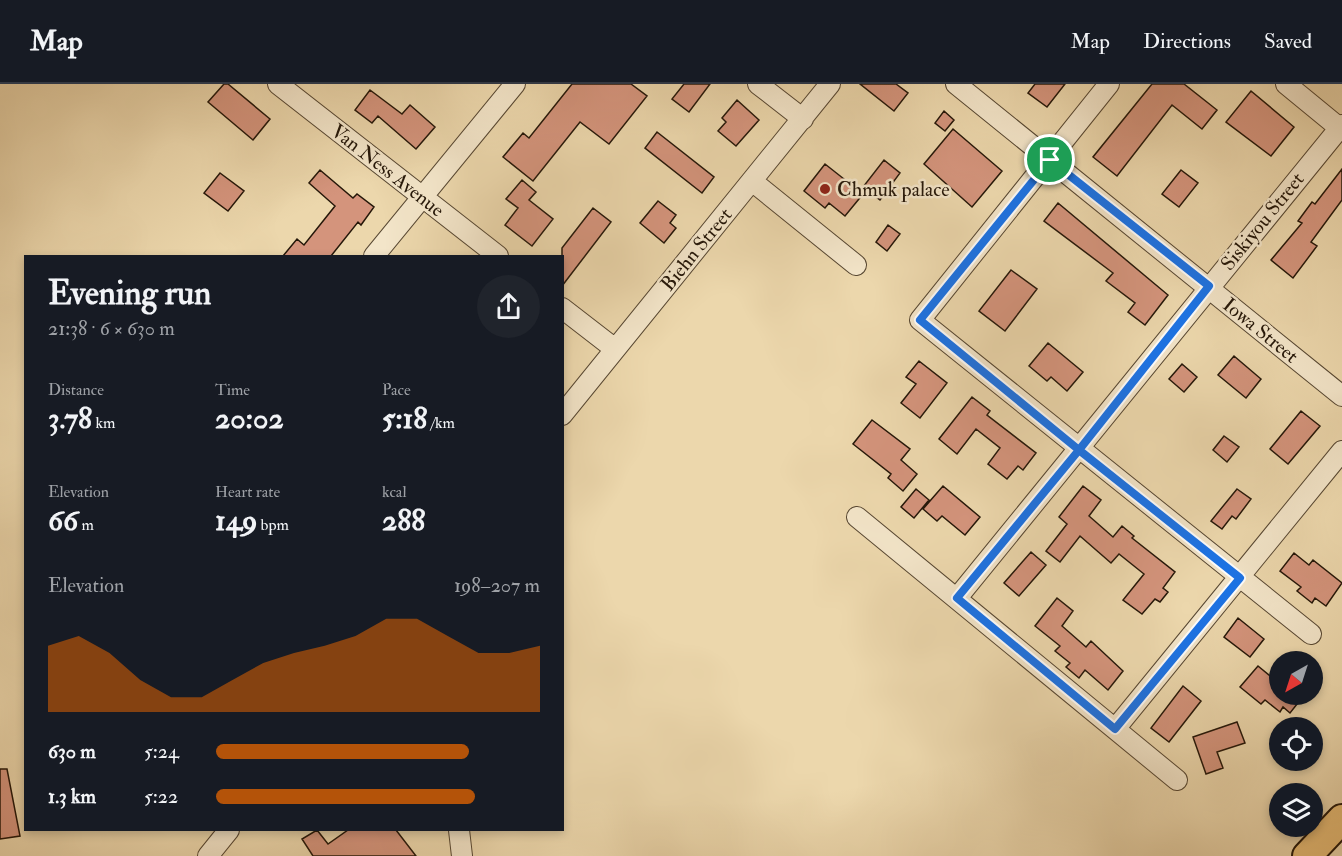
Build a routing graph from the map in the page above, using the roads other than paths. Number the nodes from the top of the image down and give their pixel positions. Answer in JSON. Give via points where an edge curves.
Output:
{"nodes":[{"id":1,"x":278,"y":84,"type":"edge"},
{"id":2,"x":515,"y":84,"type":"edge"},
{"id":3,"x":758,"y":84,"type":"edge"},
{"id":4,"x":830,"y":84,"type":"edge"},
{"id":5,"x":956,"y":84,"type":"edge"},
{"id":6,"x":1109,"y":84,"type":"edge"},
{"id":7,"x":1286,"y":84,"type":"edge"},
{"id":8,"x":802,"y":119,"type":"junction"},
{"id":9,"x":1341,"y":127,"type":"edge"},
{"id":10,"x":1050,"y":160,"type":"junction"},
{"id":11,"x":752,"y":181,"type":"junction"},
{"id":12,"x":422,"y":196,"type":"junction"},
{"id":13,"x":375,"y":255,"type":"edge"},
{"id":14,"x":497,"y":255,"type":"edge"},
{"id":15,"x":856,"y":265,"type":"dead end"},
{"id":16,"x":1209,"y":286,"type":"junction"},
{"id":17,"x":564,"y":310,"type":"edge"},
{"id":18,"x":615,"y":349,"type":"junction"},
{"id":19,"x":1342,"y":396,"type":"edge"},
{"id":20,"x":564,"y":413,"type":"edge"},
{"id":21,"x":1079,"y":450,"type":"junction"},
{"id":22,"x":1342,"y":451,"type":"edge"},
{"id":23,"x":857,"y":517,"type":"dead end"},
{"id":24,"x":1240,"y":578,"type":"junction"},
{"id":25,"x":957,"y":598,"type":"junction"},
{"id":26,"x":1311,"y":634,"type":"dead end"},
{"id":27,"x":1115,"y":729,"type":"junction"},
{"id":28,"x":1177,"y":780,"type":"dead end"},
{"id":29,"x":1342,"y":819,"type":"edge"},
{"id":30,"x":228,"y":831,"type":"edge"},
{"id":31,"x":459,"y":831,"type":"edge"},
{"id":32,"x":208,"y":856,"type":"edge"},
{"id":33,"x":462,"y":856,"type":"edge"},
{"id":34,"x":1306,"y":856,"type":"edge"}],
"edges":[{"from":1,"to":12,"type":"street","name":"Van Ness Avenue"},
{"from":2,"to":12,"type":"street"},
{"from":3,"to":8,"type":"street"},
{"from":4,"to":8,"type":"street","name":"Biehn Street"},
{"from":5,"to":10,"type":"street","name":"Iowa Street"},
{"from":6,"to":10,"type":"street"},
{"from":7,"to":9,"type":"street"},
{"from":8,"to":11,"type":"street","name":"Biehn Street"},
{"from":9,"to":16,"type":"street","name":"Siskiyou Street"},
{"from":10,"to":16,"type":"street","name":"Iowa Street"},
{"from":10,"to":21,"type":"street","via":[[920,320]]},
{"from":11,"to":15,"type":"street"},
{"from":11,"to":18,"type":"street","name":"Biehn Street"},
{"from":12,"to":13,"type":"street"},
{"from":12,"to":14,"type":"street","name":"Van Ness Avenue"},
{"from":16,"to":19,"type":"street","name":"Iowa Street"},
{"from":16,"to":21,"type":"street","name":"Siskiyou Street"},
{"from":17,"to":18,"type":"street"},
{"from":18,"to":20,"type":"street","name":"Biehn Street"},
{"from":21,"to":24,"type":"street"},
{"from":21,"to":25,"type":"street","name":"Siskiyou Street"},
{"from":22,"to":24,"type":"street"},
{"from":23,"to":25,"type":"street"},
{"from":24,"to":26,"type":"street"},
{"from":24,"to":27,"type":"street"},
{"from":25,"to":27,"type":"street"},
{"from":27,"to":28,"type":"street"},
{"from":29,"to":34,"type":"highway"},
{"from":30,"to":32,"type":"street"},
{"from":31,"to":33,"type":"street"}]}
